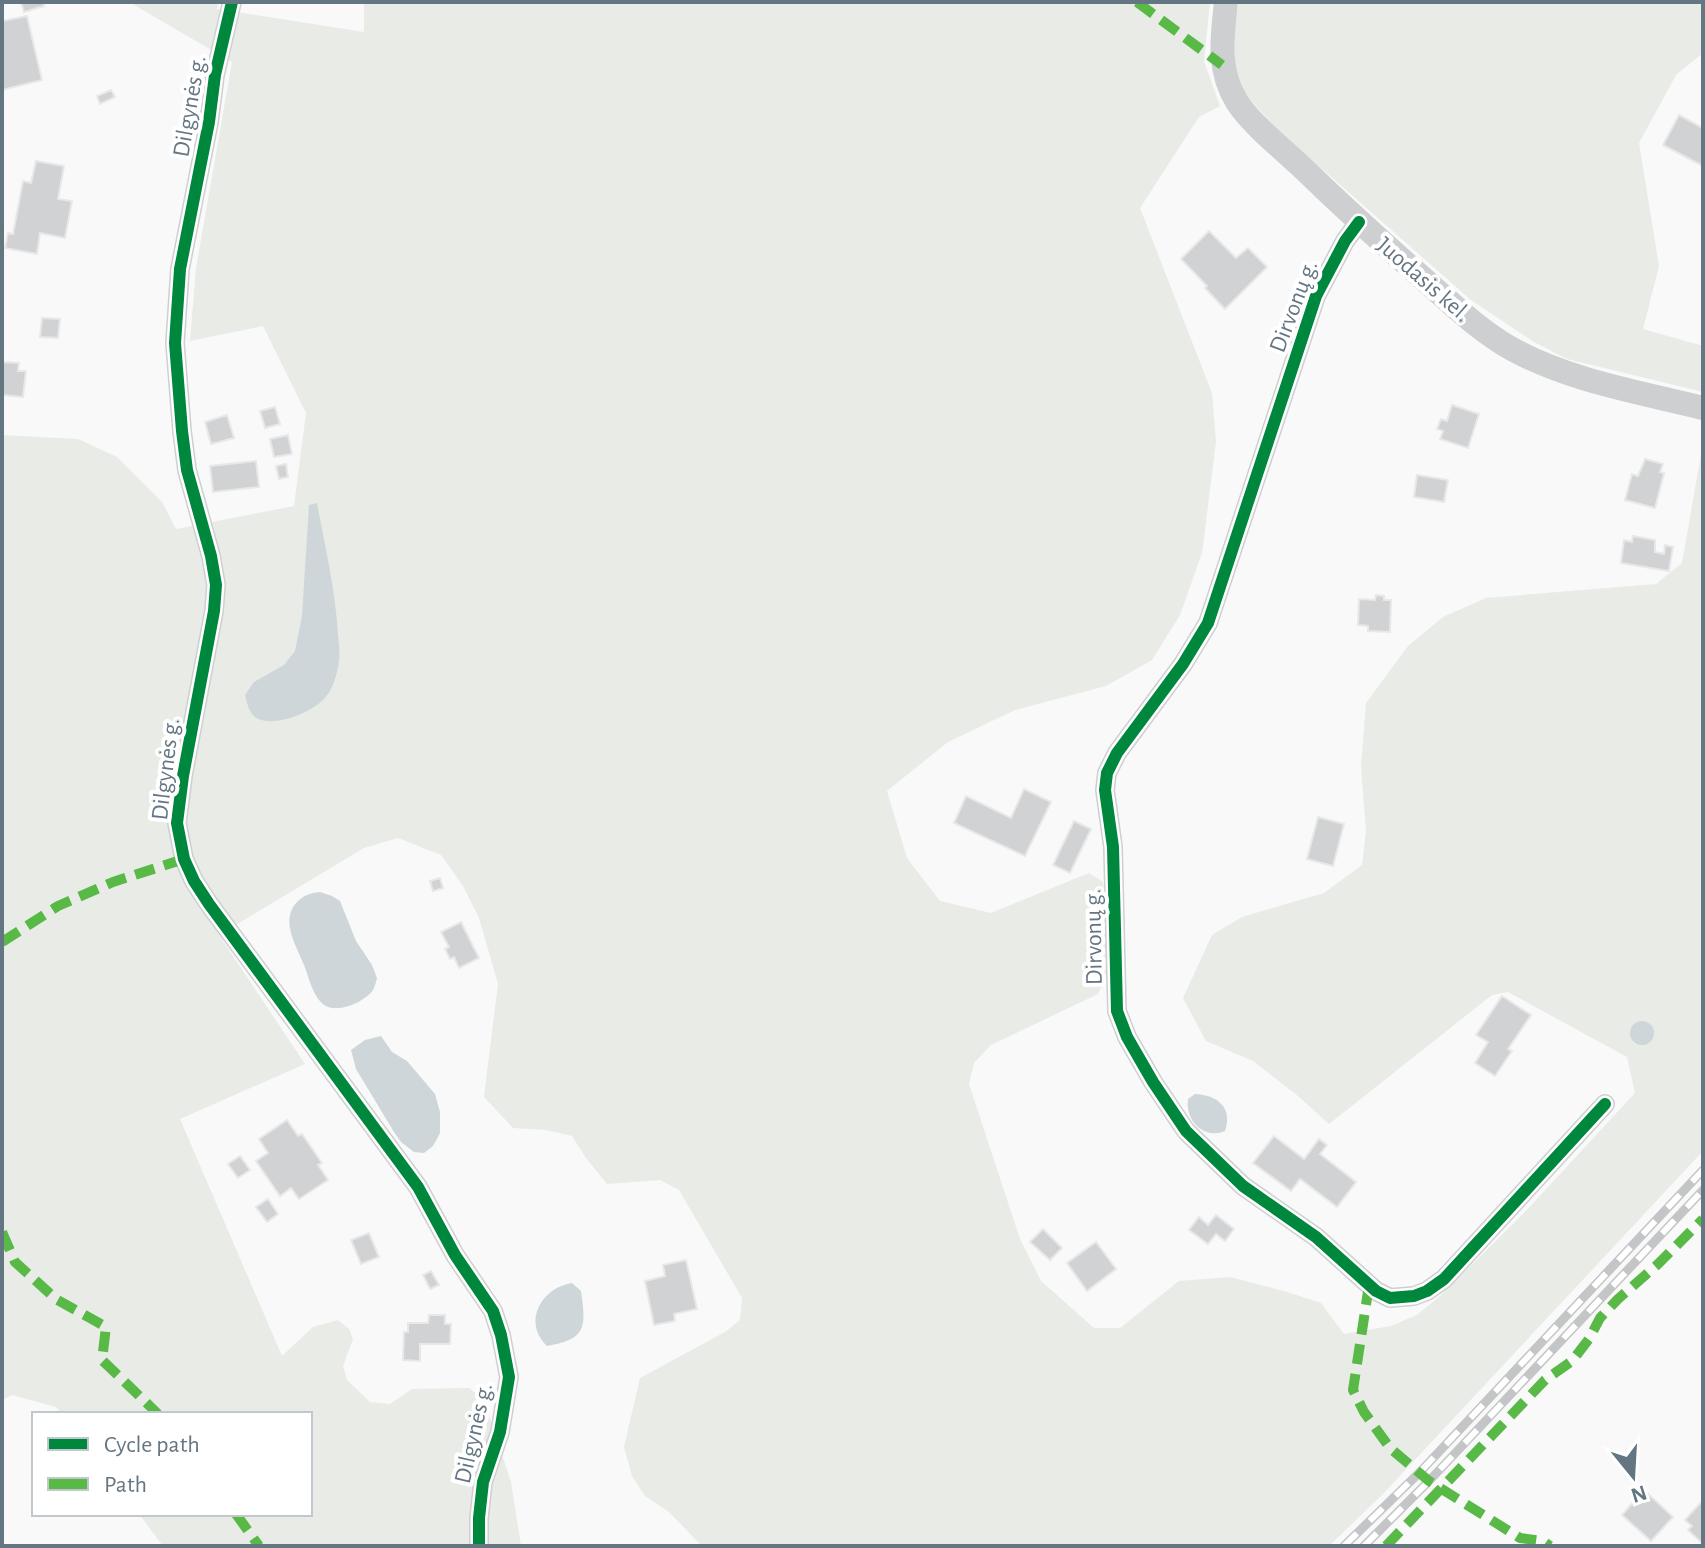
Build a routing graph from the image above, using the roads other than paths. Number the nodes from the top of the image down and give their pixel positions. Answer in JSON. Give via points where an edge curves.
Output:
{"nodes":[{"id":1,"x":232,"y":2,"type":"edge"},
{"id":2,"x":1226,"y":2,"type":"edge"},
{"id":3,"x":1359,"y":222,"type":"junction"},
{"id":4,"x":1703,"y":408,"type":"edge"},
{"id":5,"x":1605,"y":1104,"type":"dead end"},
{"id":6,"x":479,"y":1546,"type":"edge"}],
"edges":[{"from":1,"to":6,"type":"street","name":"Dilgynės g.","via":[[180,269],[175,343],[187,470],[216,585],[177,823],[194,881],[418,1187],[493,1311],[509,1377],[500,1432],[483,1482]]},
{"from":2,"to":3,"type":"street","name":"Juodasis kel.","via":[[1222,65],[1238,104]]},
{"from":3,"to":4,"type":"street","name":"Juodasis kel.","via":[[1486,332],[1513,349],[1596,381]]},
{"from":3,"to":5,"type":"street","name":"Dirvonų g.","via":[[1316,296],[1208,623],[1107,773],[1117,1011],[1127,1037],[1186,1131],[1243,1186],[1390,1298],[1414,1296],[1444,1279]]}]}
